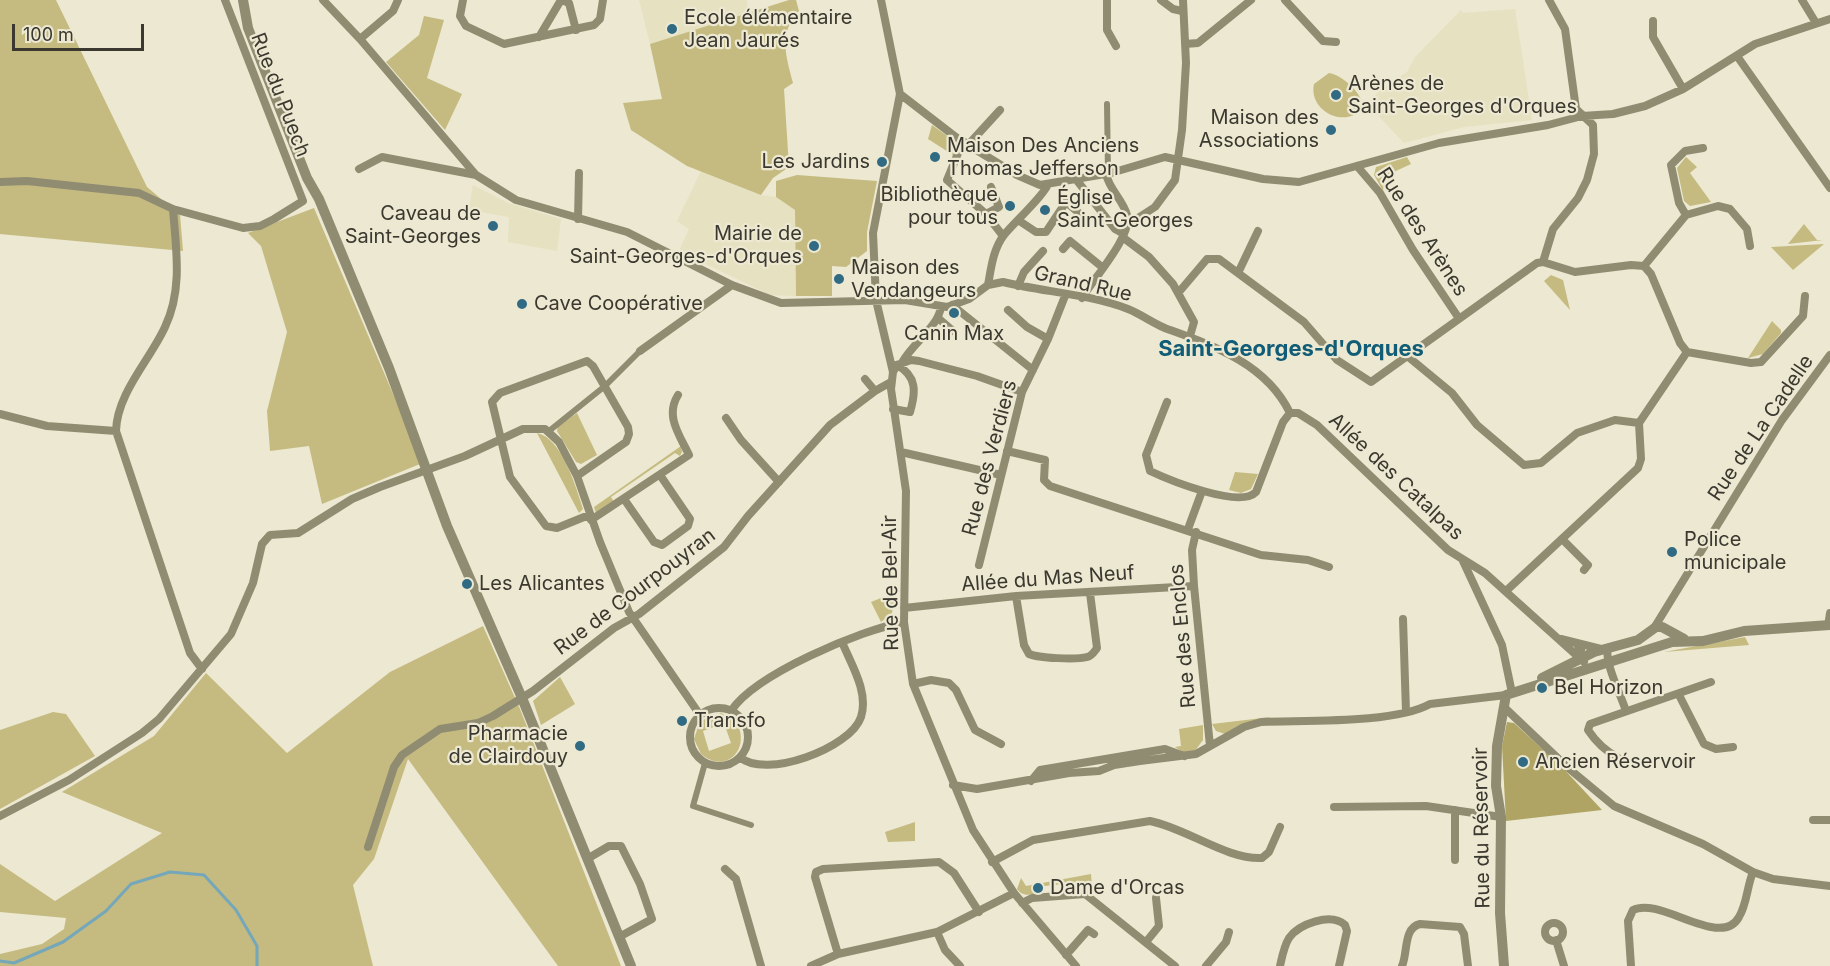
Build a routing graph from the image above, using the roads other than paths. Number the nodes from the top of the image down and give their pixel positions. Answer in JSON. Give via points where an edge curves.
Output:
{"nodes":[{"id":1,"x":225,"y":0,"type":"edge"},
{"id":2,"x":323,"y":0,"type":"edge"},
{"id":3,"x":398,"y":0,"type":"edge"},
{"id":4,"x":463,"y":0,"type":"edge"},
{"id":5,"x":562,"y":0,"type":"edge"},
{"id":6,"x":603,"y":0,"type":"edge"},
{"id":7,"x":881,"y":0,"type":"edge"},
{"id":8,"x":1107,"y":0,"type":"edge"},
{"id":9,"x":1161,"y":0,"type":"edge"},
{"id":10,"x":1182,"y":0,"type":"edge"},
{"id":11,"x":1251,"y":0,"type":"edge"},
{"id":12,"x":1285,"y":0,"type":"edge"},
{"id":13,"x":1549,"y":0,"type":"edge"},
{"id":14,"x":1802,"y":0,"type":"edge"},
{"id":15,"x":246,"y":2,"type":"edge"},
{"id":16,"x":1182,"y":11,"type":"junction"},
{"id":17,"x":1830,"y":19,"type":"edge"},
{"id":18,"x":1653,"y":21,"type":"dead end"},
{"id":19,"x":1816,"y":23,"type":"junction"},
{"id":20,"x":576,"y":30,"type":"junction"},
{"id":21,"x":539,"y":37,"type":"junction"},
{"id":22,"x":360,"y":39,"type":"junction"},
{"id":23,"x":1336,"y":42,"type":"dead end"},
{"id":24,"x":1185,"y":44,"type":"junction"},
{"id":25,"x":1116,"y":46,"type":"dead end"},
{"id":26,"x":1737,"y":56,"type":"junction"},
{"id":27,"x":1683,"y":89,"type":"junction"},
{"id":28,"x":900,"y":94,"type":"junction"},
{"id":29,"x":1107,"y":104,"type":"dead end"},
{"id":30,"x":1000,"y":110,"type":"dead end"},
{"id":31,"x":1582,"y":116,"type":"junction"},
{"id":32,"x":966,"y":143,"type":"junction"},
{"id":33,"x":1703,"y":148,"type":"dead end"},
{"id":34,"x":1179,"y":159,"type":"junction"},
{"id":35,"x":1358,"y":166,"type":"junction"},
{"id":36,"x":359,"y":169,"type":"dead end"},
{"id":37,"x":579,"y":172,"type":"dead end"},
{"id":38,"x":1107,"y":174,"type":"junction"},
{"id":39,"x":476,"y":175,"type":"junction"},
{"id":40,"x":1075,"y":178,"type":"junction"},
{"id":41,"x":0,"y":182,"type":"edge"},
{"id":42,"x":1045,"y":185,"type":"junction"},
{"id":43,"x":991,"y":187,"type":"dead end"},
{"id":44,"x":1830,"y":188,"type":"edge"},
{"id":45,"x":173,"y":209,"type":"junction"},
{"id":46,"x":986,"y":214,"type":"junction"},
{"id":47,"x":1686,"y":215,"type":"junction"},
{"id":48,"x":578,"y":219,"type":"junction"},
{"id":49,"x":1086,"y":219,"type":"dead end"},
{"id":50,"x":1018,"y":220,"type":"junction"},
{"id":51,"x":1126,"y":230,"type":"junction"},
{"id":52,"x":1258,"y":231,"type":"dead end"},
{"id":53,"x":1003,"y":237,"type":"junction"},
{"id":54,"x":1750,"y":246,"type":"dead end"},
{"id":55,"x":1063,"y":249,"type":"dead end"},
{"id":56,"x":1043,"y":251,"type":"dead end"},
{"id":57,"x":1543,"y":262,"type":"junction"},
{"id":58,"x":1644,"y":266,"type":"junction"},
{"id":59,"x":1102,"y":267,"type":"junction"},
{"id":60,"x":1238,"y":273,"type":"junction"},
{"id":61,"x":732,"y":285,"type":"junction"},
{"id":62,"x":988,"y":285,"type":"junction"},
{"id":63,"x":1017,"y":286,"type":"junction"},
{"id":64,"x":1179,"y":291,"type":"junction"},
{"id":65,"x":1065,"y":296,"type":"junction"},
{"id":66,"x":1805,"y":296,"type":"dead end"},
{"id":67,"x":1082,"y":298,"type":"junction"},
{"id":68,"x":876,"y":300,"type":"junction"},
{"id":69,"x":952,"y":305,"type":"junction"},
{"id":70,"x":941,"y":307,"type":"junction"},
{"id":71,"x":1008,"y":310,"type":"dead end"},
{"id":72,"x":1458,"y":317,"type":"junction"},
{"id":73,"x":938,"y":318,"type":"junction"},
{"id":74,"x":952,"y":331,"type":"dead end"},
{"id":75,"x":1190,"y":336,"type":"junction"},
{"id":76,"x":1048,"y":339,"type":"junction"},
{"id":77,"x":640,"y":351,"type":"joint"},
{"id":78,"x":1687,"y":352,"type":"junction"},
{"id":79,"x":1406,"y":355,"type":"junction"},
{"id":80,"x":1830,"y":355,"type":"edge"},
{"id":81,"x":898,"y":366,"type":"junction"},
{"id":82,"x":1032,"y":370,"type":"junction"},
{"id":83,"x":865,"y":379,"type":"dead end"},
{"id":84,"x":891,"y":382,"type":"junction"},
{"id":85,"x":605,"y":386,"type":"junction"},
{"id":86,"x":875,"y":391,"type":"junction"},
{"id":87,"x":1022,"y":392,"type":"junction"},
{"id":88,"x":678,"y":395,"type":"dead end"},
{"id":89,"x":1167,"y":402,"type":"dead end"},
{"id":90,"x":893,"y":410,"type":"junction"},
{"id":91,"x":1290,"y":413,"type":"junction"},
{"id":92,"x":0,"y":414,"type":"edge"},
{"id":93,"x":726,"y":418,"type":"dead end"},
{"id":94,"x":1639,"y":423,"type":"junction"},
{"id":95,"x":116,"y":431,"type":"junction"},
{"id":96,"x":549,"y":431,"type":"junction"},
{"id":97,"x":500,"y":439,"type":"junction"},
{"id":98,"x":1007,"y":450,"type":"junction"},
{"id":99,"x":901,"y":453,"type":"junction"},
{"id":100,"x":427,"y":471,"type":"junction"},
{"id":101,"x":660,"y":475,"type":"junction"},
{"id":102,"x":1001,"y":475,"type":"junction"},
{"id":103,"x":577,"y":476,"type":"junction"},
{"id":104,"x":779,"y":482,"type":"junction"},
{"id":105,"x":1202,"y":491,"type":"junction"},
{"id":106,"x":624,"y":499,"type":"junction"},
{"id":107,"x":590,"y":518,"type":"junction"},
{"id":108,"x":1192,"y":530,"type":"junction"},
{"id":109,"x":1563,"y":540,"type":"junction"},
{"id":110,"x":1462,"y":560,"type":"junction"},
{"id":111,"x":979,"y":565,"type":"dead end"},
{"id":112,"x":1329,"y":567,"type":"dead end"},
{"id":113,"x":1584,"y":570,"type":"dead end"},
{"id":114,"x":1194,"y":586,"type":"junction"},
{"id":115,"x":1506,"y":591,"type":"junction"},
{"id":116,"x":1090,"y":593,"type":"junction"},
{"id":117,"x":1016,"y":596,"type":"junction"},
{"id":118,"x":904,"y":608,"type":"junction"},
{"id":119,"x":1830,"y":614,"type":"edge"},
{"id":120,"x":633,"y":617,"type":"junction"},
{"id":121,"x":1403,"y":619,"type":"dead end"},
{"id":122,"x":904,"y":622,"type":"junction"},
{"id":123,"x":1829,"y":626,"type":"edge"},
{"id":124,"x":1661,"y":635,"type":"junction"},
{"id":125,"x":1561,"y":639,"type":"junction"},
{"id":126,"x":842,"y":642,"type":"junction"},
{"id":127,"x":1576,"y":644,"type":"junction"},
{"id":128,"x":1605,"y":649,"type":"junction"},
{"id":129,"x":1579,"y":658,"type":"junction"},
{"id":130,"x":1620,"y":660,"type":"junction"},
{"id":131,"x":1607,"y":663,"type":"junction"},
{"id":132,"x":1591,"y":666,"type":"junction"},
{"id":133,"x":202,"y":669,"type":"junction"},
{"id":134,"x":1615,"y":676,"type":"junction"},
{"id":135,"x":1557,"y":678,"type":"junction"},
{"id":136,"x":1711,"y":682,"type":"dead end"},
{"id":137,"x":913,"y":684,"type":"junction"},
{"id":138,"x":1533,"y":685,"type":"junction"},
{"id":139,"x":1509,"y":694,"type":"junction"},
{"id":140,"x":1679,"y":695,"type":"junction"},
{"id":141,"x":522,"y":698,"type":"junction"},
{"id":142,"x":1506,"y":709,"type":"junction"},
{"id":143,"x":731,"y":711,"type":"junction"},
{"id":144,"x":1626,"y":711,"type":"junction"},
{"id":145,"x":1406,"y":712,"type":"junction"},
{"id":146,"x":700,"y":715,"type":"junction"},
{"id":147,"x":1001,"y":744,"type":"dead end"},
{"id":148,"x":1210,"y":746,"type":"junction"},
{"id":149,"x":1733,"y":747,"type":"dead end"},
{"id":150,"x":740,"y":757,"type":"junction"},
{"id":151,"x":1617,"y":757,"type":"dead end"},
{"id":152,"x":705,"y":763,"type":"junction"},
{"id":153,"x":953,"y":785,"type":"junction"},
{"id":154,"x":1334,"y":807,"type":"dead end"},
{"id":155,"x":1455,"y":810,"type":"junction"},
{"id":156,"x":0,"y":816,"type":"edge"},
{"id":157,"x":1501,"y":817,"type":"junction"},
{"id":158,"x":1813,"y":820,"type":"dead end"},
{"id":159,"x":1830,"y":820,"type":"edge"},
{"id":160,"x":751,"y":825,"type":"dead end"},
{"id":161,"x":1280,"y":827,"type":"dead end"},
{"id":162,"x":368,"y":847,"type":"dead end"},
{"id":163,"x":587,"y":859,"type":"junction"},
{"id":164,"x":1455,"y":860,"type":"dead end"},
{"id":165,"x":992,"y":862,"type":"junction"},
{"id":166,"x":725,"y":869,"type":"dead end"},
{"id":167,"x":1753,"y":872,"type":"junction"},
{"id":168,"x":1830,"y":886,"type":"edge"},
{"id":169,"x":1014,"y":894,"type":"junction"},
{"id":170,"x":1156,"y":898,"type":"dead end"},
{"id":171,"x":1022,"y":903,"type":"junction"},
{"id":172,"x":979,"y":912,"type":"junction"},
{"id":173,"x":937,"y":932,"type":"junction"},
{"id":174,"x":1229,"y":932,"type":"dead end"},
{"id":175,"x":1094,"y":934,"type":"dead end"},
{"id":176,"x":620,"y":938,"type":"junction"},
{"id":177,"x":1556,"y":940,"type":"dead end"},
{"id":178,"x":1146,"y":942,"type":"junction"},
{"id":179,"x":838,"y":954,"type":"junction"},
{"id":180,"x":1066,"y":955,"type":"junction"},
{"id":181,"x":630,"y":966,"type":"edge"},
{"id":182,"x":762,"y":966,"type":"edge"},
{"id":183,"x":811,"y":966,"type":"edge"},
{"id":184,"x":960,"y":966,"type":"edge"},
{"id":185,"x":1076,"y":966,"type":"edge"},
{"id":186,"x":1176,"y":966,"type":"edge"},
{"id":187,"x":1206,"y":966,"type":"edge"},
{"id":188,"x":1280,"y":966,"type":"edge"},
{"id":189,"x":1339,"y":966,"type":"edge"},
{"id":190,"x":1402,"y":966,"type":"edge"},
{"id":191,"x":1468,"y":966,"type":"edge"},
{"id":192,"x":1504,"y":966,"type":"edge"},
{"id":193,"x":1564,"y":966,"type":"edge"},
{"id":194,"x":1631,"y":966,"type":"edge"}],
"edges":[{"from":1,"to":45,"type":"street","name":"Rue du Puech","via":[[303,201],[274,219],[249,228]]},
{"from":2,"to":22,"type":"street"},
{"from":3,"to":22,"type":"street","via":[[393,11]]},
{"from":4,"to":21,"type":"street","via":[[460,15],[471,28],[504,44]]},
{"from":5,"to":20,"type":"street","via":[[569,3]]},
{"from":5,"to":21,"type":"street"},
{"from":6,"to":20,"type":"street","via":[[600,19]]},
{"from":7,"to":28,"type":"street"},
{"from":8,"to":25,"type":"street","via":[[1107,30]]},
{"from":9,"to":16,"type":"street"},
{"from":10,"to":16,"type":"street"},
{"from":11,"to":24,"type":"street","via":[[1198,43]]},
{"from":12,"to":23,"type":"street","via":[[1323,41]]},
{"from":13,"to":31,"type":"street","via":[[1565,29],[1574,102]]},
{"from":14,"to":19,"type":"street"},
{"from":15,"to":100,"type":"street","via":[[248,28]]},
{"from":16,"to":24,"type":"street"},
{"from":17,"to":19,"type":"street"},
{"from":18,"to":27,"type":"street","via":[[1653,37]]},
{"from":19,"to":26,"type":"street","via":[[1755,44]]},
{"from":20,"to":21,"type":"street"},
{"from":22,"to":39,"type":"street"},
{"from":24,"to":34,"type":"street"},
{"from":26,"to":27,"type":"street"},
{"from":26,"to":44,"type":"street"},
{"from":27,"to":31,"type":"street","via":[[1645,106]]},
{"from":28,"to":32,"type":"street"},
{"from":28,"to":68,"type":"street","name":"Rue de Bel-Air","via":[[873,233]]},
{"from":29,"to":38,"type":"street"},
{"from":30,"to":32,"type":"street"},
{"from":31,"to":35,"type":"street","via":[[1439,143]]},
{"from":31,"to":57,"type":"street","via":[[1593,125],[1592,165],[1578,198],[1553,229]]},
{"from":32,"to":42,"type":"street","via":[[1029,181]]},
{"from":32,"to":46,"type":"street","via":[[947,180]]},
{"from":33,"to":47,"type":"street","via":[[1685,151],[1671,165],[1679,203]]},
{"from":34,"to":35,"type":"street","via":[[1283,182],[1299,182]]},
{"from":34,"to":38,"type":"street","via":[[1160,158]]},
{"from":34,"to":51,"type":"street","via":[[1173,186],[1164,199]]},
{"from":35,"to":72,"type":"street","name":"Rue des Arènes","via":[[1380,193]]},
{"from":36,"to":39,"type":"street","via":[[382,157]]},
{"from":37,"to":48,"type":"street"},
{"from":38,"to":40,"type":"street"},
{"from":38,"to":51,"type":"street","via":[[1123,205]]},
{"from":39,"to":48,"type":"street","via":[[516,200]]},
{"from":40,"to":42,"type":"street"},
{"from":40,"to":51,"type":"street","via":[[1115,229]]},
{"from":41,"to":45,"type":"street","via":[[27,181],[139,193]]},
{"from":42,"to":50,"type":"street","via":[[1044,193]]},
{"from":43,"to":46,"type":"street","via":[[999,207]]},
{"from":45,"to":95,"type":"street","via":[[178,265],[171,310],[123,405]]},
{"from":46,"to":53,"type":"street"},
{"from":47,"to":54,"type":"street","via":[[1727,207],[1747,229]]},
{"from":47,"to":58,"type":"street"},
{"from":48,"to":61,"type":"street","via":[[643,238]]},
{"from":49,"to":50,"type":"street","via":[[1066,202],[1047,235]]},
{"from":50,"to":53,"type":"street"},
{"from":51,"to":59,"type":"street"},
{"from":51,"to":64,"type":"street"},
{"from":52,"to":60,"type":"street"},
{"from":53,"to":62,"type":"street"},
{"from":55,"to":59,"type":"street","via":[[1073,239]]},
{"from":56,"to":63,"type":"street"},
{"from":57,"to":58,"type":"street","via":[[1575,272]]},
{"from":57,"to":72,"type":"street","via":[[1531,266]]},
{"from":58,"to":78,"type":"street"},
{"from":59,"to":67,"type":"street"},
{"from":60,"to":64,"type":"street","via":[[1219,259],[1209,258]]},
{"from":60,"to":79,"type":"street","via":[[1304,322],[1337,360],[1371,382]]},
{"from":61,"to":68,"type":"street","via":[[755,296],[789,304]]},
{"from":61,"to":77,"type":"street"},
{"from":62,"to":63,"type":"street","name":"Grand Rue","via":[[1003,282]]},
{"from":62,"to":69,"type":"street","via":[[969,299]]},
{"from":63,"to":65,"type":"street","name":"Grand Rue"},
{"from":64,"to":75,"type":"street","via":[[1194,322]]},
{"from":65,"to":67,"type":"street","name":"Grand Rue"},
{"from":65,"to":76,"type":"street","name":"Rue des Verdiers"},
{"from":66,"to":78,"type":"street","via":[[1803,316],[1761,362]]},
{"from":67,"to":75,"type":"street","name":"Grand Rue","via":[[1130,310]]},
{"from":68,"to":70,"type":"street","via":[[905,300]]},
{"from":68,"to":81,"type":"street","name":"Rue de Bel-Air"},
{"from":69,"to":70,"type":"street"},
{"from":69,"to":82,"type":"street"},
{"from":70,"to":73,"type":"street"},
{"from":71,"to":76,"type":"street"},
{"from":72,"to":79,"type":"street"},
{"from":73,"to":74,"type":"street"},
{"from":73,"to":81,"type":"street"},
{"from":75,"to":91,"type":"street","name":"Grand Rue","via":[[1245,363],[1282,396]]},
{"from":76,"to":82,"type":"street","name":"Rue des Verdiers"},
{"from":77,"to":85,"type":"street"},
{"from":78,"to":94,"type":"street"},
{"from":79,"to":94,"type":"street","via":[[1452,393],[1477,425],[1524,465],[1541,463],[1577,433],[1615,420]]},
{"from":80,"to":124,"type":"street","name":"Rue de La Cadelle","via":[[1782,420],[1664,613]]},
{"from":81,"to":84,"type":"street","name":"Rue de Bel-Air"},
{"from":81,"to":87,"type":"street","via":[[919,361]]},
{"from":81,"to":90,"type":"street","via":[[915,383],[915,391],[910,412]]},
{"from":82,"to":87,"type":"street","name":"Rue des Verdiers"},
{"from":83,"to":86,"type":"street"},
{"from":84,"to":86,"type":"street","name":"Rue de Courpouyran"},
{"from":84,"to":90,"type":"street","name":"Rue de Bel-Air"},
{"from":85,"to":96,"type":"street"},
{"from":85,"to":97,"type":"street","via":[[590,363],[583,361],[500,393],[492,402]]},
{"from":85,"to":103,"type":"street","via":[[628,427],[628,438]]},
{"from":86,"to":104,"type":"street","name":"Rue de Courpouyran","via":[[830,425]]},
{"from":87,"to":98,"type":"street","name":"Rue des Verdiers"},
{"from":88,"to":101,"type":"street","via":[[671,406],[672,418],[689,455]]},
{"from":89,"to":105,"type":"street","via":[[1146,455],[1146,465],[1156,474]]},
{"from":90,"to":99,"type":"street","name":"Rue de Bel-Air"},
{"from":91,"to":105,"type":"street","via":[[1255,494],[1244,498]]},
{"from":91,"to":110,"type":"street","name":"Allée des Catalpas","via":[[1298,413],[1317,425]]},
{"from":92,"to":95,"type":"street","via":[[47,426]]},
{"from":93,"to":104,"type":"street"},
{"from":94,"to":109,"type":"street","via":[[1640,465]]},
{"from":95,"to":133,"type":"street","via":[[190,653]]},
{"from":96,"to":97,"type":"street","via":[[529,428]]},
{"from":96,"to":103,"type":"street"},
{"from":97,"to":100,"type":"street"},
{"from":97,"to":107,"type":"street","via":[[510,477],[546,526],[556,528]]},
{"from":98,"to":102,"type":"street","name":"Rue des Verdiers"},
{"from":98,"to":108,"type":"street","via":[[1045,460],[1044,480],[1050,486],[1130,514]]},
{"from":99,"to":102,"type":"street"},
{"from":99,"to":118,"type":"street","name":"Rue de Bel-Air","via":[[906,491]]},
{"from":100,"to":133,"type":"street","via":[[352,499],[298,532],[264,539],[237,624]]},
{"from":100,"to":141,"type":"street"},
{"from":101,"to":106,"type":"street"},
{"from":101,"to":106,"type":"street","via":[[690,519],[688,526],[662,545],[654,542]]},
{"from":102,"to":111,"type":"street","name":"Rue des Verdiers"},
{"from":103,"to":107,"type":"street"},
{"from":104,"to":120,"type":"street","name":"Rue de Courpouyran","via":[[724,547]]},
{"from":105,"to":108,"type":"street","name":"Rue des Enclos"},
{"from":106,"to":107,"type":"street"},
{"from":107,"to":120,"type":"street"},
{"from":108,"to":112,"type":"street","via":[[1261,555],[1308,560]]},
{"from":108,"to":114,"type":"street","name":"Rue des Enclos"},
{"from":109,"to":113,"type":"street","via":[[1588,566]]},
{"from":109,"to":115,"type":"street"},
{"from":110,"to":115,"type":"street","name":"Allée des Catalpas"},
{"from":110,"to":139,"type":"street","name":"Rue du Réservoir","via":[[1503,645]]},
{"from":114,"to":116,"type":"street","name":"Allée du Mas Neuf"},
{"from":114,"to":148,"type":"street","name":"Rue des Enclos"},
{"from":115,"to":125,"type":"street","name":"Allée des Catalpas"},
{"from":116,"to":117,"type":"street","name":"Allée du Mas Neuf"},
{"from":116,"to":117,"type":"street","via":[[1097,648],[1084,658],[1029,654]]},
{"from":117,"to":118,"type":"street","name":"Allée du Mas Neuf"},
{"from":118,"to":122,"type":"street","name":"Rue de Bel-Air"},
{"from":119,"to":123,"type":"street"},
{"from":120,"to":141,"type":"street","name":"Rue de Courpouyran","via":[[592,643]]},
{"from":120,"to":146,"type":"street"},
{"from":121,"to":145,"type":"street"},
{"from":122,"to":126,"type":"street"},
{"from":122,"to":137,"type":"street","name":"Rue de Bel-Air"},
{"from":123,"to":124,"type":"street","via":[[1744,631],[1690,641]]},
{"from":124,"to":128,"type":"street"},
{"from":124,"to":130,"type":"street"},
{"from":125,"to":127,"type":"street","name":"Allée des Catalpas"},
{"from":125,"to":129,"type":"street","name":"Allée des Catalpas"},
{"from":126,"to":143,"type":"street","via":[[769,679]]},
{"from":126,"to":150,"type":"street","via":[[863,698],[861,717],[851,733],[782,764],[754,765]]},
{"from":127,"to":128,"type":"street","name":"Allée des Catalpas"},
{"from":127,"to":129,"type":"street","via":[[1581,650]]},
{"from":128,"to":129,"type":"street"},
{"from":128,"to":131,"type":"street"},
{"from":129,"to":132,"type":"street","name":"Allée des Catalpas"},
{"from":129,"to":135,"type":"street"},
{"from":129,"to":138,"type":"street"},
{"from":130,"to":131,"type":"street"},
{"from":130,"to":134,"type":"street"},
{"from":131,"to":132,"type":"street"},
{"from":131,"to":134,"type":"street"},
{"from":132,"to":135,"type":"street"},
{"from":133,"to":156,"type":"street","via":[[142,733],[69,780]]},
{"from":134,"to":144,"type":"street"},
{"from":135,"to":138,"type":"street"},
{"from":136,"to":140,"type":"street"},
{"from":137,"to":147,"type":"street","via":[[931,680],[949,683],[975,730]]},
{"from":137,"to":153,"type":"street","name":"Rue de Bel-Air"},
{"from":138,"to":139,"type":"street"},
{"from":139,"to":142,"type":"street","name":"Rue du Réservoir"},
{"from":139,"to":145,"type":"street","via":[[1430,704]]},
{"from":140,"to":144,"type":"street"},
{"from":140,"to":149,"type":"street","via":[[1704,744],[1716,749]]},
{"from":141,"to":162,"type":"street","name":"Rue de Courpouyran","via":[[486,720],[440,729],[402,755],[394,767]]},
{"from":141,"to":163,"type":"street"},
{"from":142,"to":157,"type":"street","name":"Rue du Réservoir","via":[[1497,746],[1496,786]]},
{"from":142,"to":167,"type":"street","via":[[1605,801],[1703,844]]},
{"from":143,"to":146,"type":"street","via":[[715,709]]},
{"from":143,"to":150,"type":"street","via":[[741,719],[747,733]]},
{"from":144,"to":151,"type":"street","via":[[1588,726],[1604,750]]},
{"from":145,"to":148,"type":"street","via":[[1261,722],[1244,726]]},
{"from":146,"to":152,"type":"street","via":[[694,721],[690,738],[694,753]]},
{"from":148,"to":153,"type":"street","via":[[1196,754],[1099,771],[977,789]]},
{"from":150,"to":152,"type":"street","via":[[721,766]]},
{"from":152,"to":160,"type":"street","via":[[693,806]]},
{"from":153,"to":165,"type":"street","name":"Rue de Bel-Air"},
{"from":154,"to":155,"type":"street","via":[[1413,805]]},
{"from":155,"to":157,"type":"street"},
{"from":155,"to":164,"type":"street"},
{"from":157,"to":192,"type":"street","name":"Rue du Réservoir"},
{"from":158,"to":159,"type":"street"},
{"from":161,"to":165,"type":"street","via":[[1269,852],[1262,858],[1244,856],[1150,821],[1033,840]]},
{"from":163,"to":176,"type":"street"},
{"from":163,"to":176,"type":"street","via":[[609,846],[621,846],[640,884],[652,919]]},
{"from":165,"to":169,"type":"street","name":"Rue de Bel-Air"},
{"from":166,"to":182,"type":"street","via":[[736,879]]},
{"from":167,"to":168,"type":"street","via":[[1773,879]]},
{"from":167,"to":194,"type":"street","via":[[1739,918],[1726,928],[1650,908],[1633,910],[1628,921]]},
{"from":169,"to":171,"type":"street","name":"Rue de Bel-Air"},
{"from":169,"to":172,"type":"street"},
{"from":170,"to":178,"type":"street","via":[[1159,926]]},
{"from":171,"to":178,"type":"street","via":[[1032,898],[1085,894]]},
{"from":171,"to":180,"type":"street","name":"Rue de Bel-Air"},
{"from":172,"to":173,"type":"street"},
{"from":172,"to":179,"type":"street","via":[[945,863],[823,869],[815,876]]},
{"from":173,"to":179,"type":"street"},
{"from":173,"to":184,"type":"street","via":[[945,950]]},
{"from":174,"to":187,"type":"street","via":[[1226,942]]},
{"from":175,"to":180,"type":"street","via":[[1088,930]]},
{"from":176,"to":181,"type":"street"},
{"from":177,"to":193,"type":"street"},
{"from":178,"to":186,"type":"street"},
{"from":179,"to":183,"type":"street"},
{"from":180,"to":185,"type":"street","name":"Rue de Bel-Air"},
{"from":188,"to":189,"type":"street","via":[[1293,933],[1334,919],[1345,925],[1347,931]]},
{"from":190,"to":191,"type":"street","via":[[1408,933],[1420,924],[1460,927]]}]}
